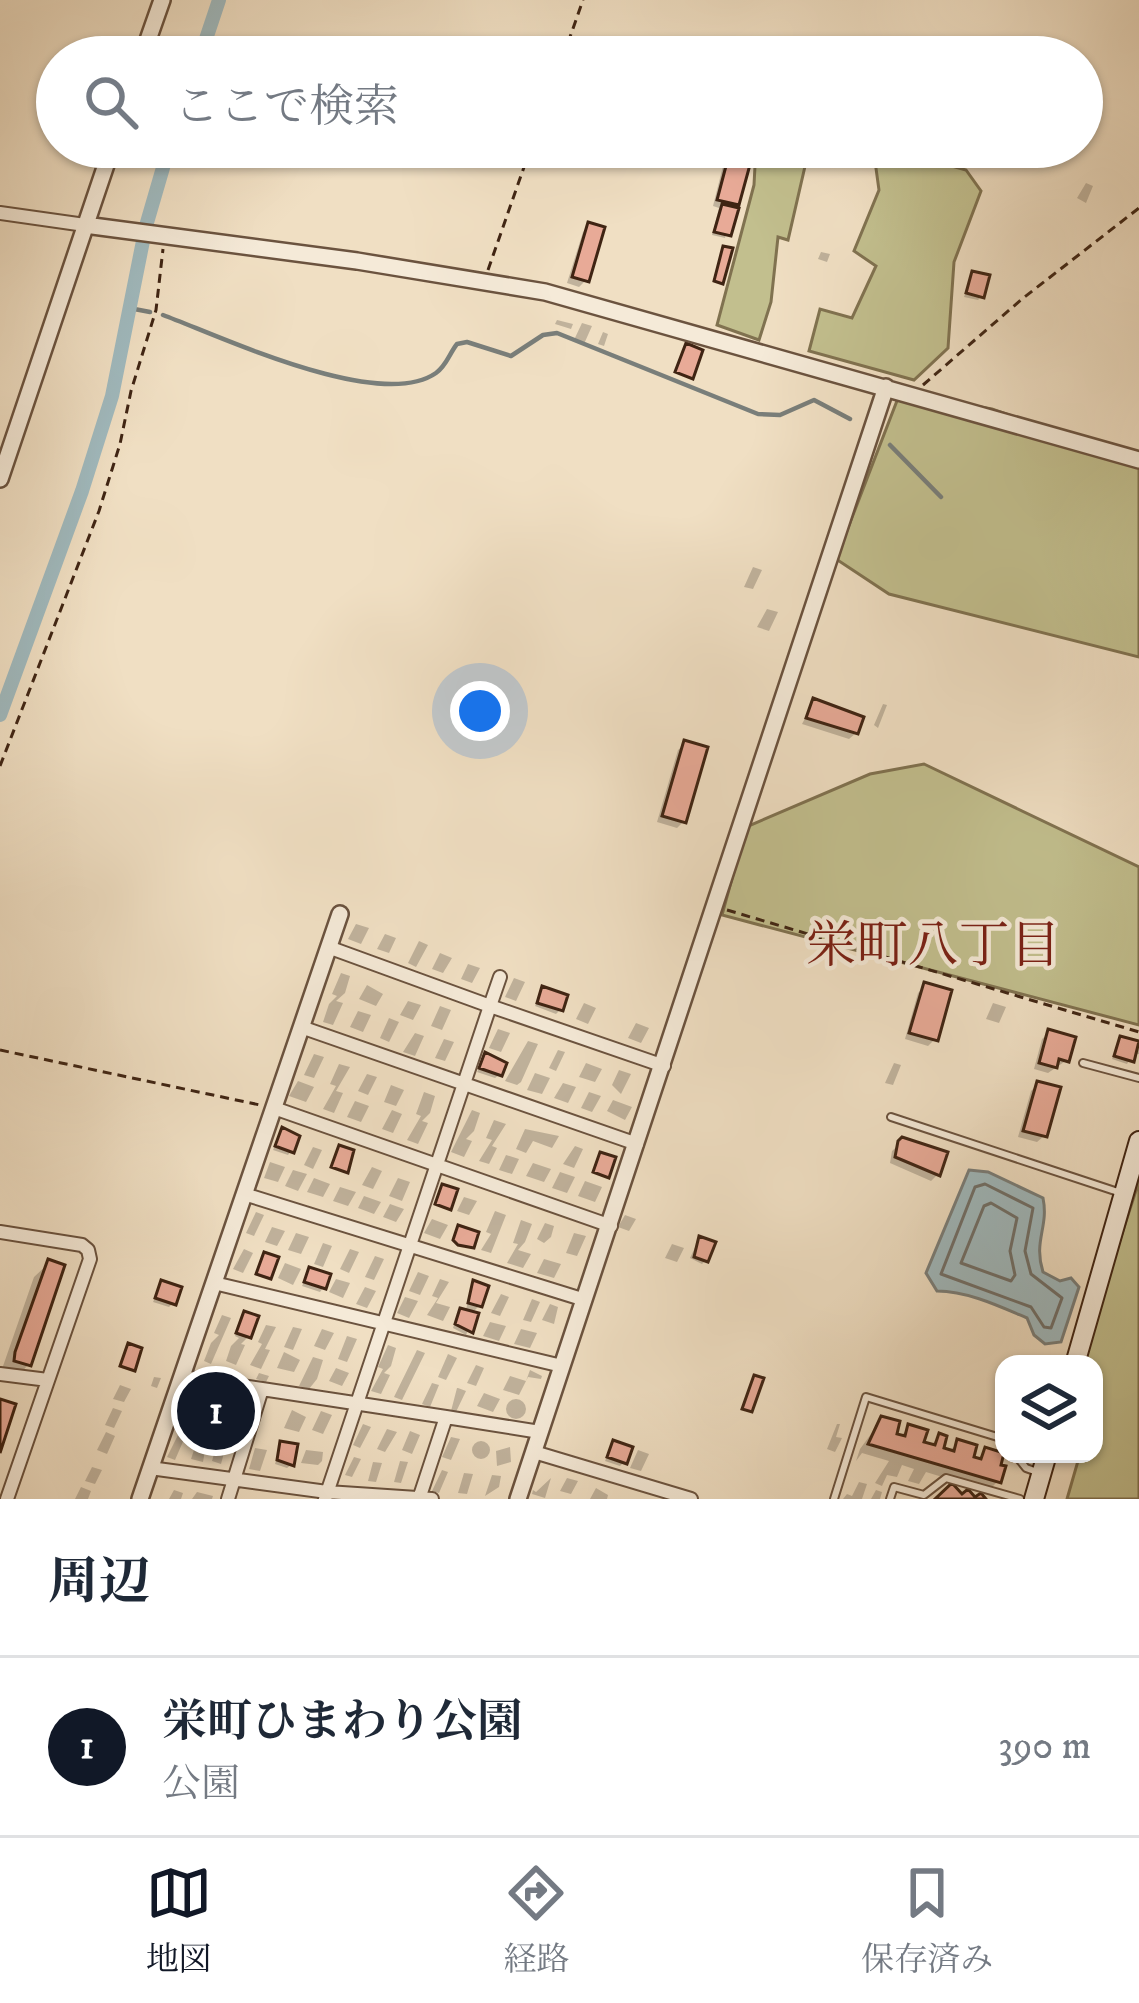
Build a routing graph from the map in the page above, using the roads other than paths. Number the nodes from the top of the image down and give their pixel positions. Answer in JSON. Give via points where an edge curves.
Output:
{"nodes":[{"id":1,"x":162,"y":0,"type":"edge"},
{"id":2,"x":149,"y":36,"type":"edge"},
{"id":3,"x":105,"y":168,"type":"edge"},
{"id":4,"x":0,"y":213,"type":"edge"},
{"id":5,"x":85,"y":225,"type":"junction"},
{"id":6,"x":886,"y":387,"type":"junction"},
{"id":7,"x":1139,"y":460,"type":"edge"},
{"id":8,"x":0,"y":479,"type":"edge"},
{"id":9,"x":340,"y":914,"type":"dead end"},
{"id":10,"x":328,"y":947,"type":"junction"},
{"id":11,"x":500,"y":976,"type":"dead end"},
{"id":12,"x":490,"y":1006,"type":"junction"},
{"id":13,"x":301,"y":1027,"type":"junction"},
{"id":14,"x":1083,"y":1063,"type":"dead end"},
{"id":15,"x":664,"y":1066,"type":"junction"},
{"id":16,"x":1139,"y":1078,"type":"edge"},
{"id":17,"x":464,"y":1084,"type":"junction"},
{"id":18,"x":274,"y":1108,"type":"junction"},
{"id":19,"x":891,"y":1117,"type":"dead end"},
{"id":20,"x":1139,"y":1141,"type":"edge"},
{"id":21,"x":637,"y":1144,"type":"junction"},
{"id":22,"x":436,"y":1167,"type":"junction"},
{"id":23,"x":244,"y":1194,"type":"junction"},
{"id":24,"x":1124,"y":1194,"type":"junction"},
{"id":25,"x":610,"y":1226,"type":"junction"},
{"id":26,"x":0,"y":1232,"type":"edge"},
{"id":27,"x":410,"y":1246,"type":"junction"},
{"id":28,"x":214,"y":1283,"type":"junction"},
{"id":29,"x":585,"y":1300,"type":"junction"},
{"id":30,"x":383,"y":1324,"type":"junction"},
{"id":31,"x":1078,"y":1355,"type":"edge"},
{"id":32,"x":562,"y":1366,"type":"junction"},
{"id":33,"x":0,"y":1374,"type":"edge"},
{"id":34,"x":182,"y":1377,"type":"junction"},
{"id":35,"x":48,"y":1380,"type":"junction"},
{"id":36,"x":262,"y":1389,"type":"junction"},
{"id":37,"x":358,"y":1402,"type":"junction"},
{"id":38,"x":446,"y":1417,"type":"junction"},
{"id":39,"x":540,"y":1432,"type":"junction"},
{"id":40,"x":995,"y":1436,"type":"edge"},
{"id":41,"x":534,"y":1452,"type":"junction"},
{"id":42,"x":1022,"y":1463,"type":"edge"},
{"id":43,"x":1044,"y":1463,"type":"edge"},
{"id":44,"x":150,"y":1468,"type":"junction"},
{"id":45,"x":1041,"y":1474,"type":"junction"},
{"id":46,"x":234,"y":1480,"type":"junction"},
{"id":47,"x":326,"y":1496,"type":"edge"},
{"id":48,"x":424,"y":1498,"type":"edge"},
{"id":49,"x":7,"y":1499,"type":"edge"},
{"id":50,"x":140,"y":1499,"type":"edge"},
{"id":51,"x":228,"y":1499,"type":"edge"},
{"id":52,"x":518,"y":1499,"type":"edge"},
{"id":53,"x":691,"y":1499,"type":"edge"},
{"id":54,"x":834,"y":1499,"type":"edge"},
{"id":55,"x":890,"y":1499,"type":"edge"},
{"id":56,"x":1020,"y":1499,"type":"edge"},
{"id":57,"x":1034,"y":1499,"type":"edge"}],
"edges":[{"from":1,"to":2,"type":"street"},
{"from":3,"to":5,"type":"street"},
{"from":4,"to":5,"type":"street"},
{"from":5,"to":6,"type":"street","via":[[484,281]]},
{"from":5,"to":8,"type":"street"},
{"from":6,"to":7,"type":"street"},
{"from":6,"to":15,"type":"street"},
{"from":9,"to":10,"type":"street"},
{"from":10,"to":12,"type":"street"},
{"from":10,"to":13,"type":"street"},
{"from":11,"to":12,"type":"street"},
{"from":12,"to":15,"type":"street"},
{"from":12,"to":17,"type":"street"},
{"from":13,"to":17,"type":"street"},
{"from":13,"to":18,"type":"street"},
{"from":14,"to":16,"type":"lane"},
{"from":15,"to":21,"type":"street"},
{"from":17,"to":21,"type":"street"},
{"from":17,"to":22,"type":"street"},
{"from":18,"to":22,"type":"street"},
{"from":18,"to":23,"type":"street"},
{"from":19,"to":24,"type":"lane"},
{"from":20,"to":24,"type":"main road"},
{"from":21,"to":25,"type":"street"},
{"from":22,"to":25,"type":"street"},
{"from":22,"to":27,"type":"street"},
{"from":23,"to":27,"type":"street"},
{"from":23,"to":28,"type":"street"},
{"from":24,"to":31,"type":"main road"},
{"from":25,"to":29,"type":"street"},
{"from":26,"to":35,"type":"street","via":[[88,1250]]},
{"from":27,"to":29,"type":"street"},
{"from":27,"to":30,"type":"street"},
{"from":28,"to":30,"type":"street"},
{"from":28,"to":34,"type":"street"},
{"from":29,"to":32,"type":"street"},
{"from":30,"to":32,"type":"street"},
{"from":30,"to":37,"type":"street"},
{"from":32,"to":39,"type":"street"},
{"from":33,"to":35,"type":"street"},
{"from":34,"to":36,"type":"street"},
{"from":34,"to":44,"type":"street"},
{"from":35,"to":49,"type":"street"},
{"from":36,"to":37,"type":"street"},
{"from":36,"to":46,"type":"street"},
{"from":37,"to":38,"type":"street"},
{"from":37,"to":47,"type":"street"},
{"from":38,"to":39,"type":"street"},
{"from":38,"to":48,"type":"street"},
{"from":39,"to":41,"type":"street"},
{"from":40,"to":54,"type":"lane","via":[[866,1397]]},
{"from":41,"to":52,"type":"street"},
{"from":41,"to":53,"type":"street"},
{"from":42,"to":45,"type":"lane"},
{"from":43,"to":45,"type":"main road"},
{"from":44,"to":46,"type":"street"},
{"from":44,"to":50,"type":"street"},
{"from":45,"to":57,"type":"main road"},
{"from":46,"to":47,"type":"street"},
{"from":46,"to":51,"type":"street"},
{"from":47,"to":48,"type":"street"},
{"from":55,"to":56,"type":"lane","via":[[894,1487],[924,1495],[946,1478]]}]}
